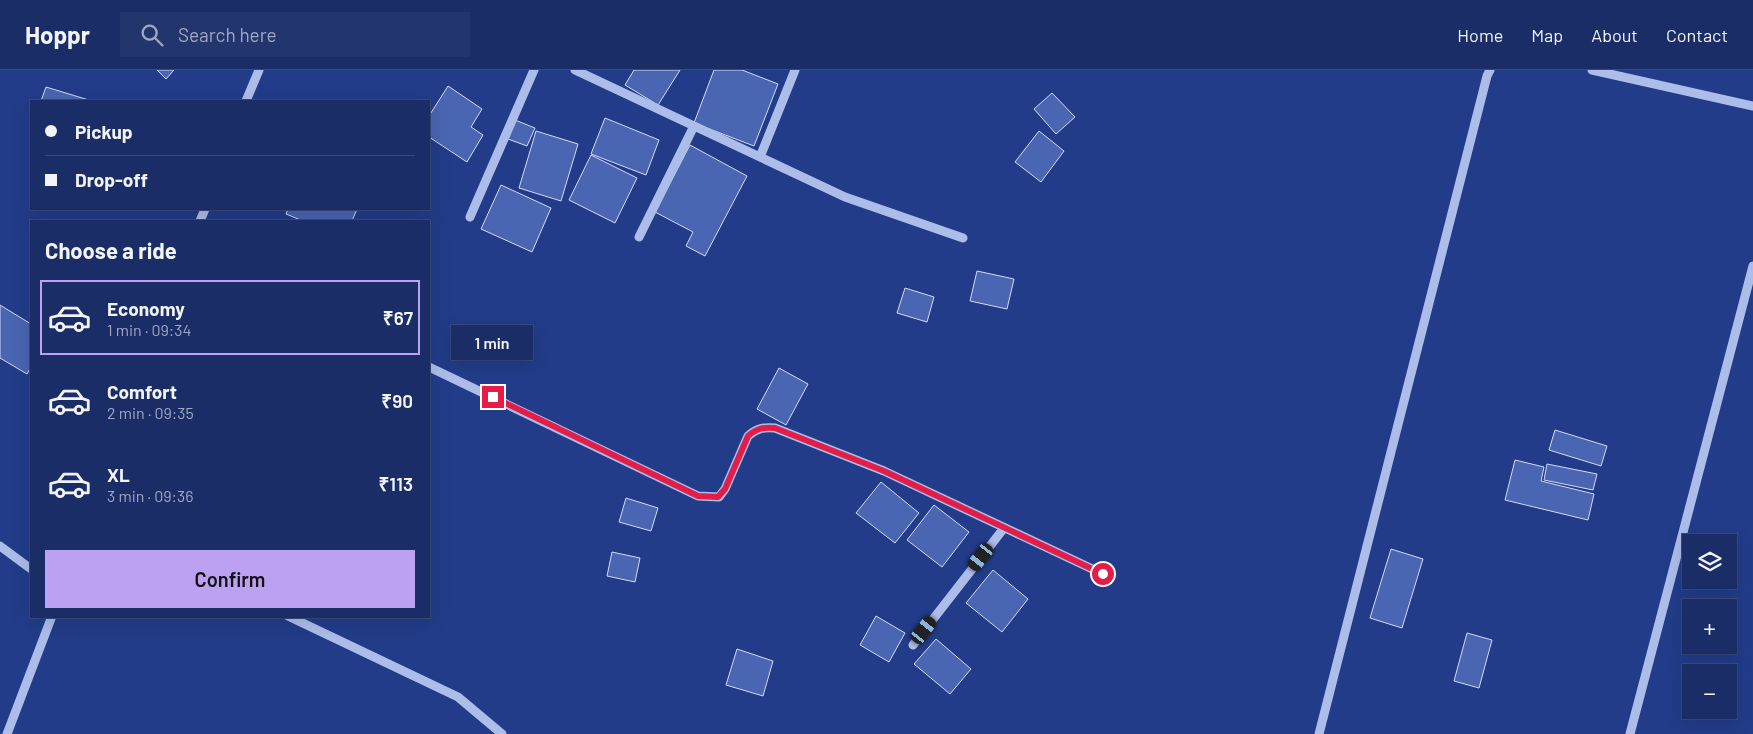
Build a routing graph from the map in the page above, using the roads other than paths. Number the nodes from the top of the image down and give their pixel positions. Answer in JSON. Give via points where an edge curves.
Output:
{"nodes":[{"id":1,"x":259,"y":70,"type":"edge"},
{"id":2,"x":534,"y":70,"type":"edge"},
{"id":3,"x":575,"y":70,"type":"edge"},
{"id":4,"x":795,"y":70,"type":"edge"},
{"id":5,"x":1490,"y":70,"type":"edge"},
{"id":6,"x":1592,"y":70,"type":"edge"},
{"id":7,"x":246,"y":100,"type":"edge"},
{"id":8,"x":1753,"y":106,"type":"edge"},
{"id":9,"x":694,"y":126,"type":"junction"},
{"id":10,"x":760,"y":157,"type":"junction"},
{"id":11,"x":470,"y":217,"type":"dead end"},
{"id":12,"x":639,"y":237,"type":"dead end"},
{"id":13,"x":963,"y":238,"type":"dead end"},
{"id":14,"x":1753,"y":266,"type":"edge"},
{"id":15,"x":430,"y":367,"type":"edge"},
{"id":16,"x":1004,"y":528,"type":"junction"},
{"id":17,"x":0,"y":546,"type":"edge"},
{"id":18,"x":30,"y":567,"type":"edge"},
{"id":19,"x":1103,"y":574,"type":"dead end"},
{"id":20,"x":51,"y":618,"type":"edge"},
{"id":21,"x":292,"y":618,"type":"edge"},
{"id":22,"x":912,"y":645,"type":"dead end"},
{"id":23,"x":6,"y":734,"type":"edge"},
{"id":24,"x":502,"y":734,"type":"edge"},
{"id":25,"x":1319,"y":734,"type":"edge"},
{"id":26,"x":1630,"y":734,"type":"edge"}],
"edges":[{"from":1,"to":7,"type":"street"},
{"from":2,"to":11,"type":"street"},
{"from":3,"to":9,"type":"street"},
{"from":4,"to":10,"type":"street"},
{"from":5,"to":25,"type":"street"},
{"from":6,"to":8,"type":"street"},
{"from":9,"to":10,"type":"street"},
{"from":9,"to":12,"type":"street"},
{"from":10,"to":13,"type":"street","via":[[845,198]]},
{"from":14,"to":26,"type":"street"},
{"from":15,"to":16,"type":"street","via":[[698,496],[718,497],[725,489],[748,436],[766,427],[884,471]]},
{"from":16,"to":19,"type":"street"},
{"from":16,"to":22,"type":"street"},
{"from":17,"to":18,"type":"street"},
{"from":20,"to":23,"type":"street"},
{"from":21,"to":24,"type":"street","via":[[458,697]]}]}
